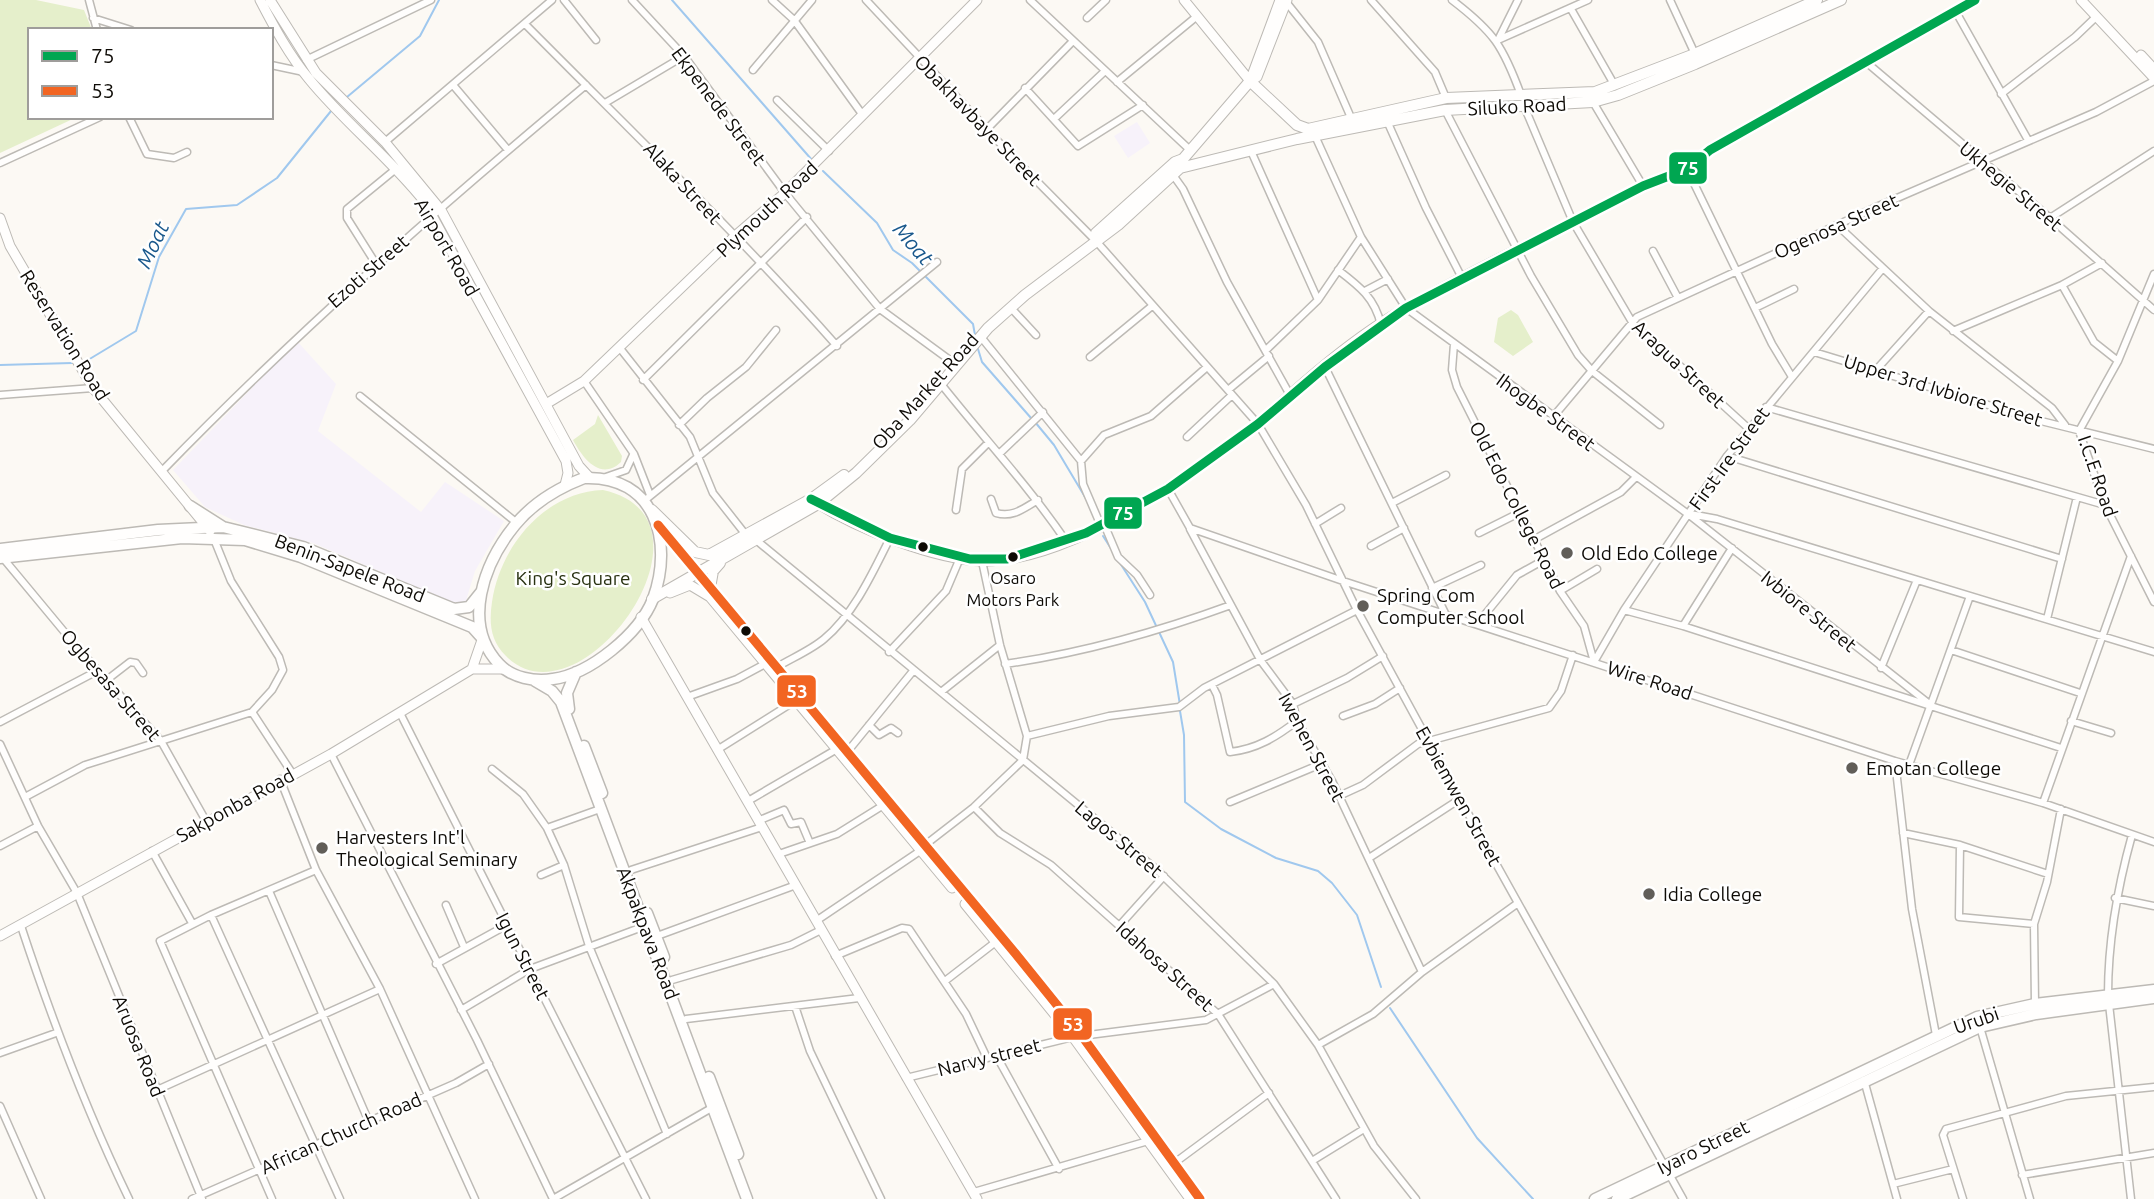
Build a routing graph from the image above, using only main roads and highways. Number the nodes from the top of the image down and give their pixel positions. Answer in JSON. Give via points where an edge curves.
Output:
{"nodes":[{"id":1,"x":1817,"y":0,"type":"edge"},
{"id":2,"x":1840,"y":0,"type":"edge"},
{"id":3,"x":1523,"y":101,"type":"junction"},
{"id":4,"x":1185,"y":159,"type":"junction"},
{"id":5,"x":1209,"y":162,"type":"junction"},
{"id":6,"x":1094,"y":239,"type":"junction"},
{"id":7,"x":649,"y":502,"type":"junction"},
{"id":8,"x":814,"y":502,"type":"junction"},
{"id":9,"x":223,"y":527,"type":"junction"},
{"id":10,"x":202,"y":532,"type":"junction"},
{"id":11,"x":1,"y":555,"type":"edge"},
{"id":12,"x":724,"y":558,"type":"junction"},
{"id":13,"x":710,"y":587,"type":"road end"},
{"id":14,"x":482,"y":589,"type":"junction"},
{"id":15,"x":656,"y":598,"type":"junction"},
{"id":16,"x":482,"y":638,"type":"junction"},
{"id":17,"x":576,"y":672,"type":"junction"},
{"id":18,"x":533,"y":679,"type":"junction"},
{"id":19,"x":2154,"y":990,"type":"edge"},
{"id":20,"x":2154,"y":998,"type":"edge"},
{"id":21,"x":2108,"y":1000,"type":"junction"},
{"id":22,"x":1815,"y":1099,"type":"junction"},
{"id":23,"x":716,"y":1105,"type":"junction"},
{"id":24,"x":1667,"y":1169,"type":"junction"},
{"id":25,"x":747,"y":1199,"type":"edge"},
{"id":26,"x":754,"y":1199,"type":"edge"},
{"id":27,"x":1595,"y":1199,"type":"edge"},
{"id":28,"x":1617,"y":1199,"type":"edge"}],
"edges":[{"from":1,"to":3,"type":"main road","name":"Siluko Road","via":[[1615,86]]},
{"from":2,"to":3,"type":"main road","name":"Siluko Road","via":[[1618,95],[1593,102]]},
{"from":3,"to":4,"type":"main road","name":"Siluko Road","via":[[1446,98],[1308,129],[1297,125],[1250,81]]},
{"from":3,"to":5,"type":"main road","name":"Siluko Road","via":[[1445,110],[1297,139]]},
{"from":4,"to":5,"type":"main road","name":"Siluko Road"},
{"from":4,"to":5,"type":"main road","via":[[1200,156]]},
{"from":4,"to":6,"type":"main road","name":"Oba Market Road"},
{"from":4,"to":6,"type":"main road","name":"Oba Market Road","via":[[1175,162]]},
{"from":6,"to":8,"type":"main road","name":"Oba Market Road","via":[[981,337],[888,443]]},
{"from":6,"to":8,"type":"main road","name":"Oba Market Road","via":[[1013,298],[951,361],[884,440]]},
{"from":7,"to":8,"type":"main road","name":"Oba Market Road","via":[[703,555]]},
{"from":7,"to":14,"type":"highway","via":[[626,485],[596,478],[565,485],[517,523],[490,564]]},
{"from":7,"to":15,"type":"highway","via":[[658,525],[661,562]]},
{"from":8,"to":12,"type":"main road","name":"Oba Market Road"},
{"from":9,"to":10,"type":"highway","name":"Benin-Sapele Road"},
{"from":9,"to":10,"type":"highway","via":[[191,509]]},
{"from":9,"to":14,"type":"highway","name":"Benin-Sapele Road","via":[[303,547],[454,609],[469,607]]},
{"from":10,"to":11,"type":"highway","name":"Benin-Sapele Road"},
{"from":10,"to":11,"type":"highway","name":"Benin-Sapele Road"},
{"from":10,"to":16,"type":"highway","name":"Benin-Sapele Road","via":[[273,546],[472,627]]},
{"from":12,"to":13,"type":"main road","via":[[713,571]]},
{"from":12,"to":15,"type":"main road","name":"Oba Market Road"},
{"from":14,"to":16,"type":"highway"},
{"from":15,"to":17,"type":"highway","via":[[617,646]]},
{"from":16,"to":18,"type":"highway","via":[[503,669]]},
{"from":17,"to":18,"type":"highway","via":[[557,679]]},
{"from":17,"to":23,"type":"highway","name":"Akpakpava Road","via":[[567,693],[568,706]]},
{"from":18,"to":23,"type":"highway","name":"Akpakpava Road","via":[[561,702]]},
{"from":19,"to":21,"type":"highway","name":"Urubi"},
{"from":20,"to":21,"type":"highway","name":"Urubi"},
{"from":21,"to":22,"type":"highway","name":"Urubi","via":[[1980,1027]]},
{"from":21,"to":22,"type":"highway","name":"Urubi","via":[[2035,1004],[1977,1017]]},
{"from":22,"to":24,"type":"highway","name":"Iyaro Street"},
{"from":23,"to":25,"type":"highway","name":"Akpakpava Road"},
{"from":23,"to":26,"type":"highway","name":"Akpakpava Road"},
{"from":24,"to":27,"type":"highway","name":"Iyaro Street"},
{"from":24,"to":28,"type":"highway","name":"Iyaro Street"}]}
